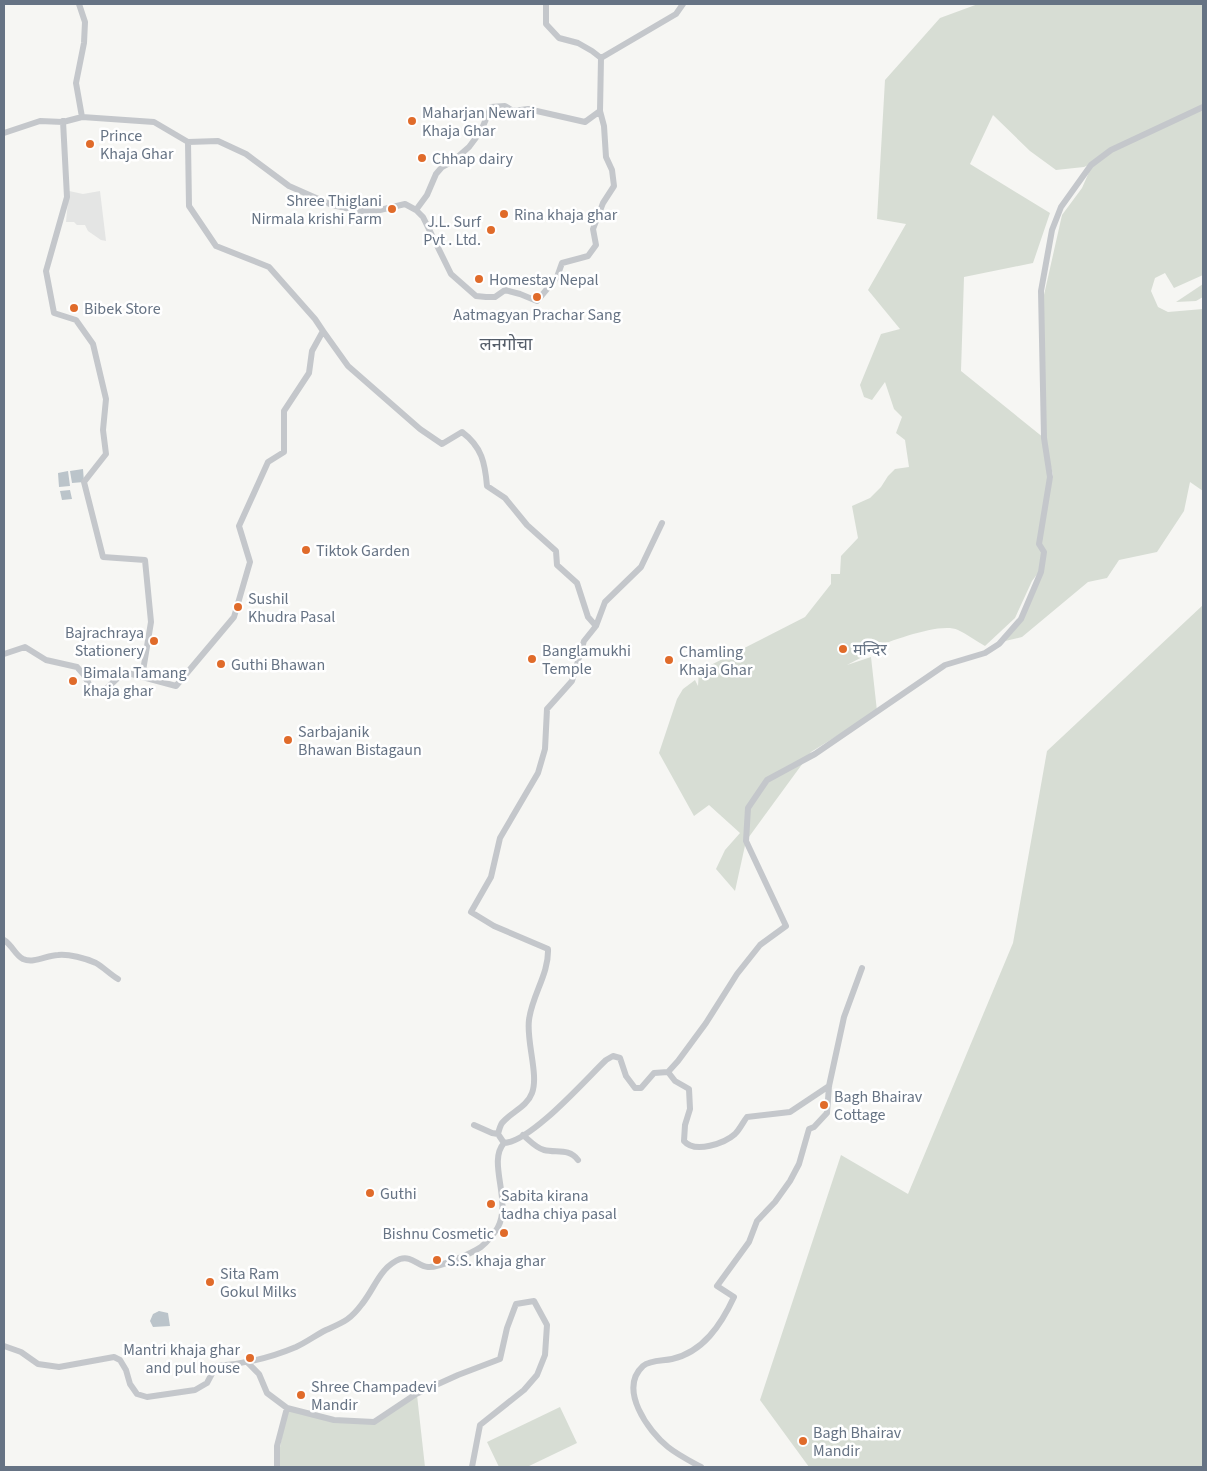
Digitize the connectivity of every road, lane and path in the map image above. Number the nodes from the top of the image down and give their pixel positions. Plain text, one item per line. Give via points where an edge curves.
1 (79, 4) edge
2 (546, 4) edge
3 (683, 4) edge
4 (601, 58) junction
5 (1203, 107) edge
6 (600, 111) junction
7 (82, 118) junction
8 (63, 121) junction
9 (4, 133) edge
10 (188, 142) junction
11 (416, 210) junction
12 (323, 331) junction
13 (662, 523) dead end
14 (596, 626) junction
15 (4, 654) edge
16 (142, 677) junction
17 (4, 940) edge
18 (862, 968) dead end
19 (118, 979) dead end
20 (668, 1072) junction
21 (829, 1086) junction
22 (474, 1125) dead end
23 (498, 1134) junction
24 (523, 1135) junction
25 (504, 1143) junction
26 (578, 1160) dead end
27 (4, 1346) edge
28 (248, 1363) junction
29 (287, 1408) junction
30 (277, 1467) edge
31 (472, 1467) edge
32 (701, 1467) edge

1 - 7 street via 85,22 76,83
2 - 4 street via 546,24 559,38 578,43
3 - 4 street via 676,14
4 - 6 street
5 - 20 street via 1111,150 1091,165 1061,207 1052,230 1041,291 1044,438 1050,477 1039,544 1044,552 1041,572 1021,619 999,644 985,653 945,665 815,754 768,780 748,808 746,841 786,926 754,952
6 - 11 street via 585,122 528,109 513,111 505,106 491,107 478,136 453,162 436,174
6 - 11 street via 606,157 614,186 593,229 596,245 588,256 562,263 557,277 537,301 505,290 496,297 476,296 451,274 432,232
7 - 8 street
7 - 10 street via 154,122
8 - 9 street via 40,122
8 - 16 street via 67,197 46,271 54,313 76,320 93,344 106,399 103,430 106,454 84,482 104,557 145,560 151,622
10 - 11 street via 218,141 246,154 289,186 332,205 360,212 405,204
10 - 12 street via 189,206 216,246 269,266
12 - 14 street via 348,366 420,429 442,444 462,432 468,436 486,465 487,486 505,498 527,526 556,551 557,565 577,583 588,617
12 - 16 street via 312,351 309,373 284,410 284,452 268,462 239,526 250,562 234,617 176,686
13 - 14 street via 641,567 605,602
14 - 23 street via 584,641 572,681 547,709 545,749 538,773 500,838 491,877 471,912 494,926 548,949 548,960 529,1019 533,1092 526,1104 501,1124
15 - 16 street via 25,647 46,660 77,667 95,695 124,672
17 - 19 street via 24,960 66,955 98,964
18 - 21 street via 844,1017
20 - 21 street via 675,1081 689,1089 690,1109 684,1141 698,1148 712,1146 735,1134 746,1117 790,1112
20 - 24 street via 654,1074 641,1088 635,1088 626,1076 620,1058 613,1056 538,1126
21 - 32 street via 827,1113 809,1128 799,1164 775,1202 757,1221 749,1242 717,1286 734,1297 722,1320 700,1346 683,1356 644,1365 636,1374 633,1384 640,1415 668,1447
22 - 23 street
23 - 25 street
24 - 25 street via 512,1143
24 - 26 street via 542,1150 566,1151
25 - 28 street via 498,1160 504,1204 498,1227 481,1246 448,1263 428,1267 406,1257 399,1259 385,1268 363,1304 346,1322 296,1347
27 - 28 street via 21,1352 38,1364 59,1367 114,1357 120,1360 137,1394 147,1397 195,1390 208,1383 216,1366
28 - 29 street via 259,1374 267,1393
29 - 30 street via 277,1446
29 - 31 street via 334,1420 374,1422 416,1394 500,1359 516,1304 534,1301 547,1325 545,1355 537,1375 524,1390 480,1425

